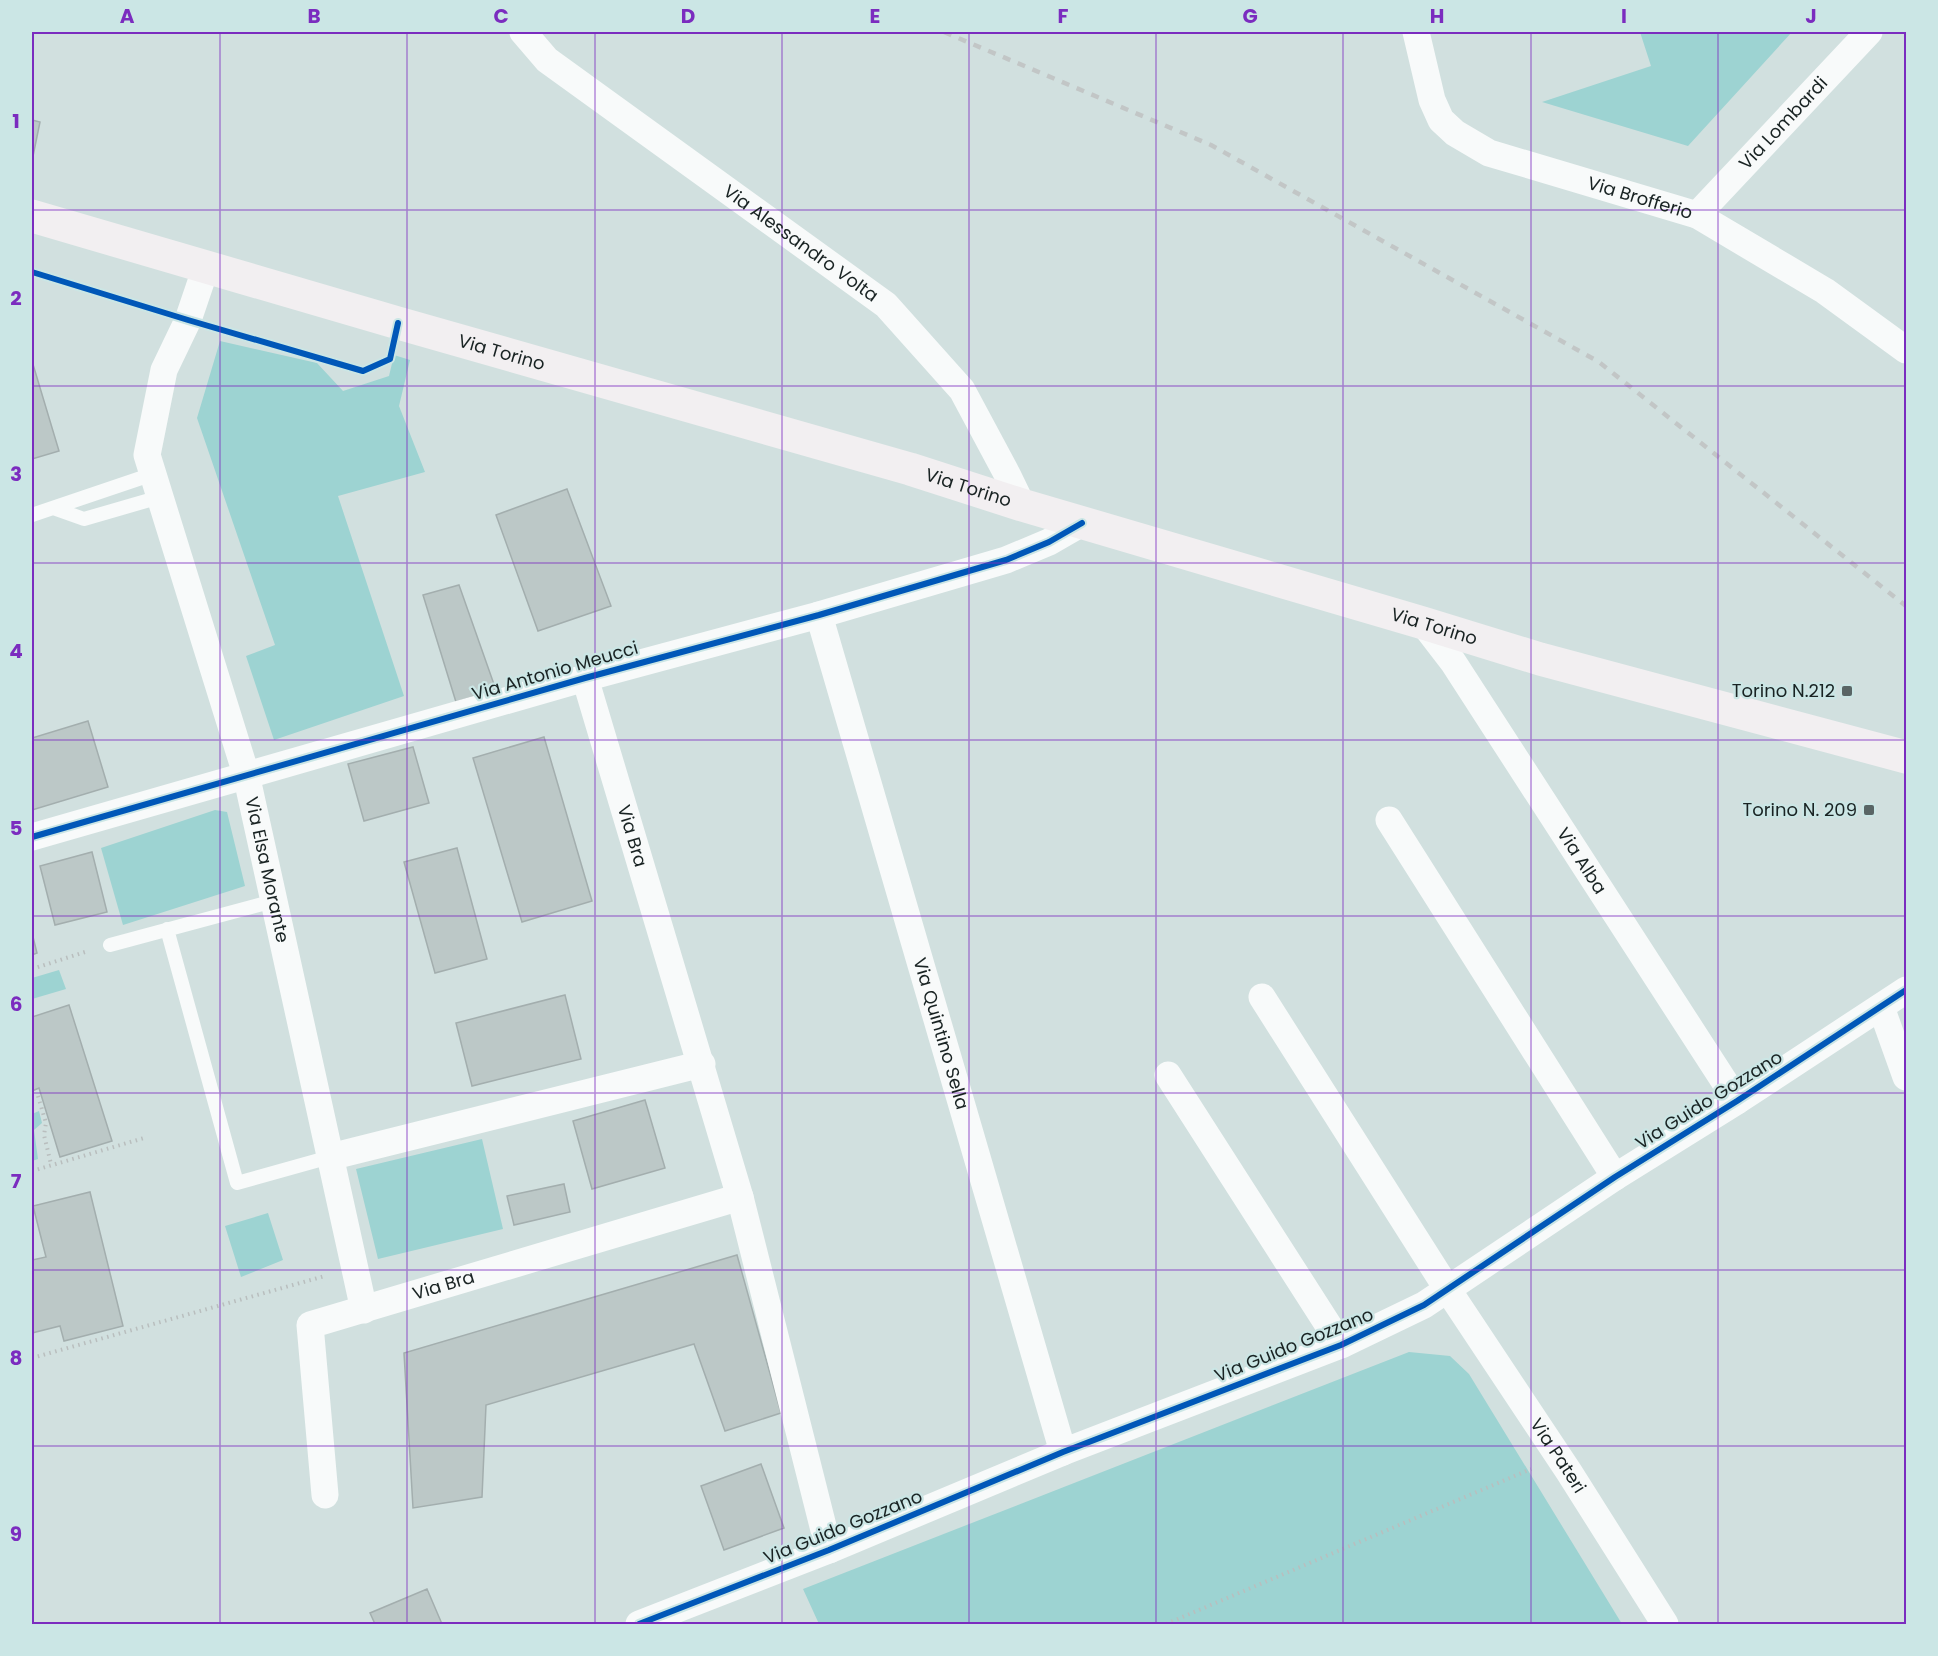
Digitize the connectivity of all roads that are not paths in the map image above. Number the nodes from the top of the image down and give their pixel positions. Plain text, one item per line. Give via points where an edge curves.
1 (523, 32) edge
2 (1416, 32) edge
3 (1869, 32) edge
4 (1697, 215) junction
5 (32, 216) edge
6 (206, 267) junction
7 (1906, 350) edge
8 (157, 485) junction
9 (1022, 505) junction
10 (52, 508) junction
11 (32, 515) edge
12 (1083, 523) junction
13 (819, 615) junction
14 (1423, 623) junction
15 (585, 678) junction
16 (1906, 757) edge
17 (246, 774) junction
18 (1389, 820) dead end
19 (32, 837) edge
20 (274, 901) junction
21 (167, 930) junction
22 (110, 945) dead end
23 (1906, 990) edge
24 (1262, 997) dead end
25 (1881, 1007) junction
26 (702, 1064) junction
27 (1168, 1075) dead end
28 (1906, 1077) edge
29 (1737, 1101) junction
30 (330, 1157) junction
31 (1615, 1177) junction
32 (740, 1197) junction
33 (1448, 1290) junction
34 (364, 1310) junction
35 (1341, 1345) junction
36 (1063, 1452) junction
37 (325, 1496) dead end
38 (829, 1550) junction
39 (639, 1624) edge
40 (1665, 1624) edge

1 - 9 street, Via Alessandro Volta via 547,60 886,305 962,390
2 - 4 street, Via Brofferio via 1432,100 1441,120 1455,133 1489,153
3 - 4 street, Via Lombardi
4 - 7 street, Via Brofferio via 1825,291
5 - 6 main road, Via Torino
6 - 8 street, Via Elsa Morante via 188,320 164,370 147,455
6 - 9 main road, Via Torino via 910,469
8 - 10 lane
8 - 10 lane via 84,519
8 - 17 street, Via Elsa Morante
9 - 12 main road, Via Torino
10 - 11 lane
12 - 13 street, Via Antonio Meucci via 1006,560
12 - 14 main road, Via Torino
13 - 15 street, Via Antonio Meucci
13 - 36 street, Via Quintino Sella
14 - 16 main road, Via Torino via 1539,659
14 - 29 street, Via Alba via 1453,662
15 - 17 street, Via Antonio Meucci
15 - 26 street, Via Bra
17 - 19 street, Via Antonio Meucci
17 - 20 street, Via Elsa Morante
18 - 31 street
20 - 21 lane
20 - 30 street, Via Elsa Morante
21 - 22 lane
21 - 30 lane via 237,1183
23 - 25 street, Via Guido Gozzano
24 - 33 street
25 - 28 street
25 - 29 street, Via Guido Gozzano
26 - 30 street
26 - 32 street, Via Bra
27 - 35 street, Via Guido Gozzano
29 - 31 street, Via Guido Gozzano
30 - 34 street, Via Elsa Morante
31 - 33 street, Via Guido Gozzano
32 - 34 street, Via Bra
32 - 38 street, Via Bra
33 - 35 street, Via Guido Gozzano
33 - 40 street, Via Pateri
34 - 37 street, Via Bra via 310,1325
35 - 36 street, Via Guido Gozzano
36 - 38 street, Via Guido Gozzano
38 - 39 street, Via Guido Gozzano

